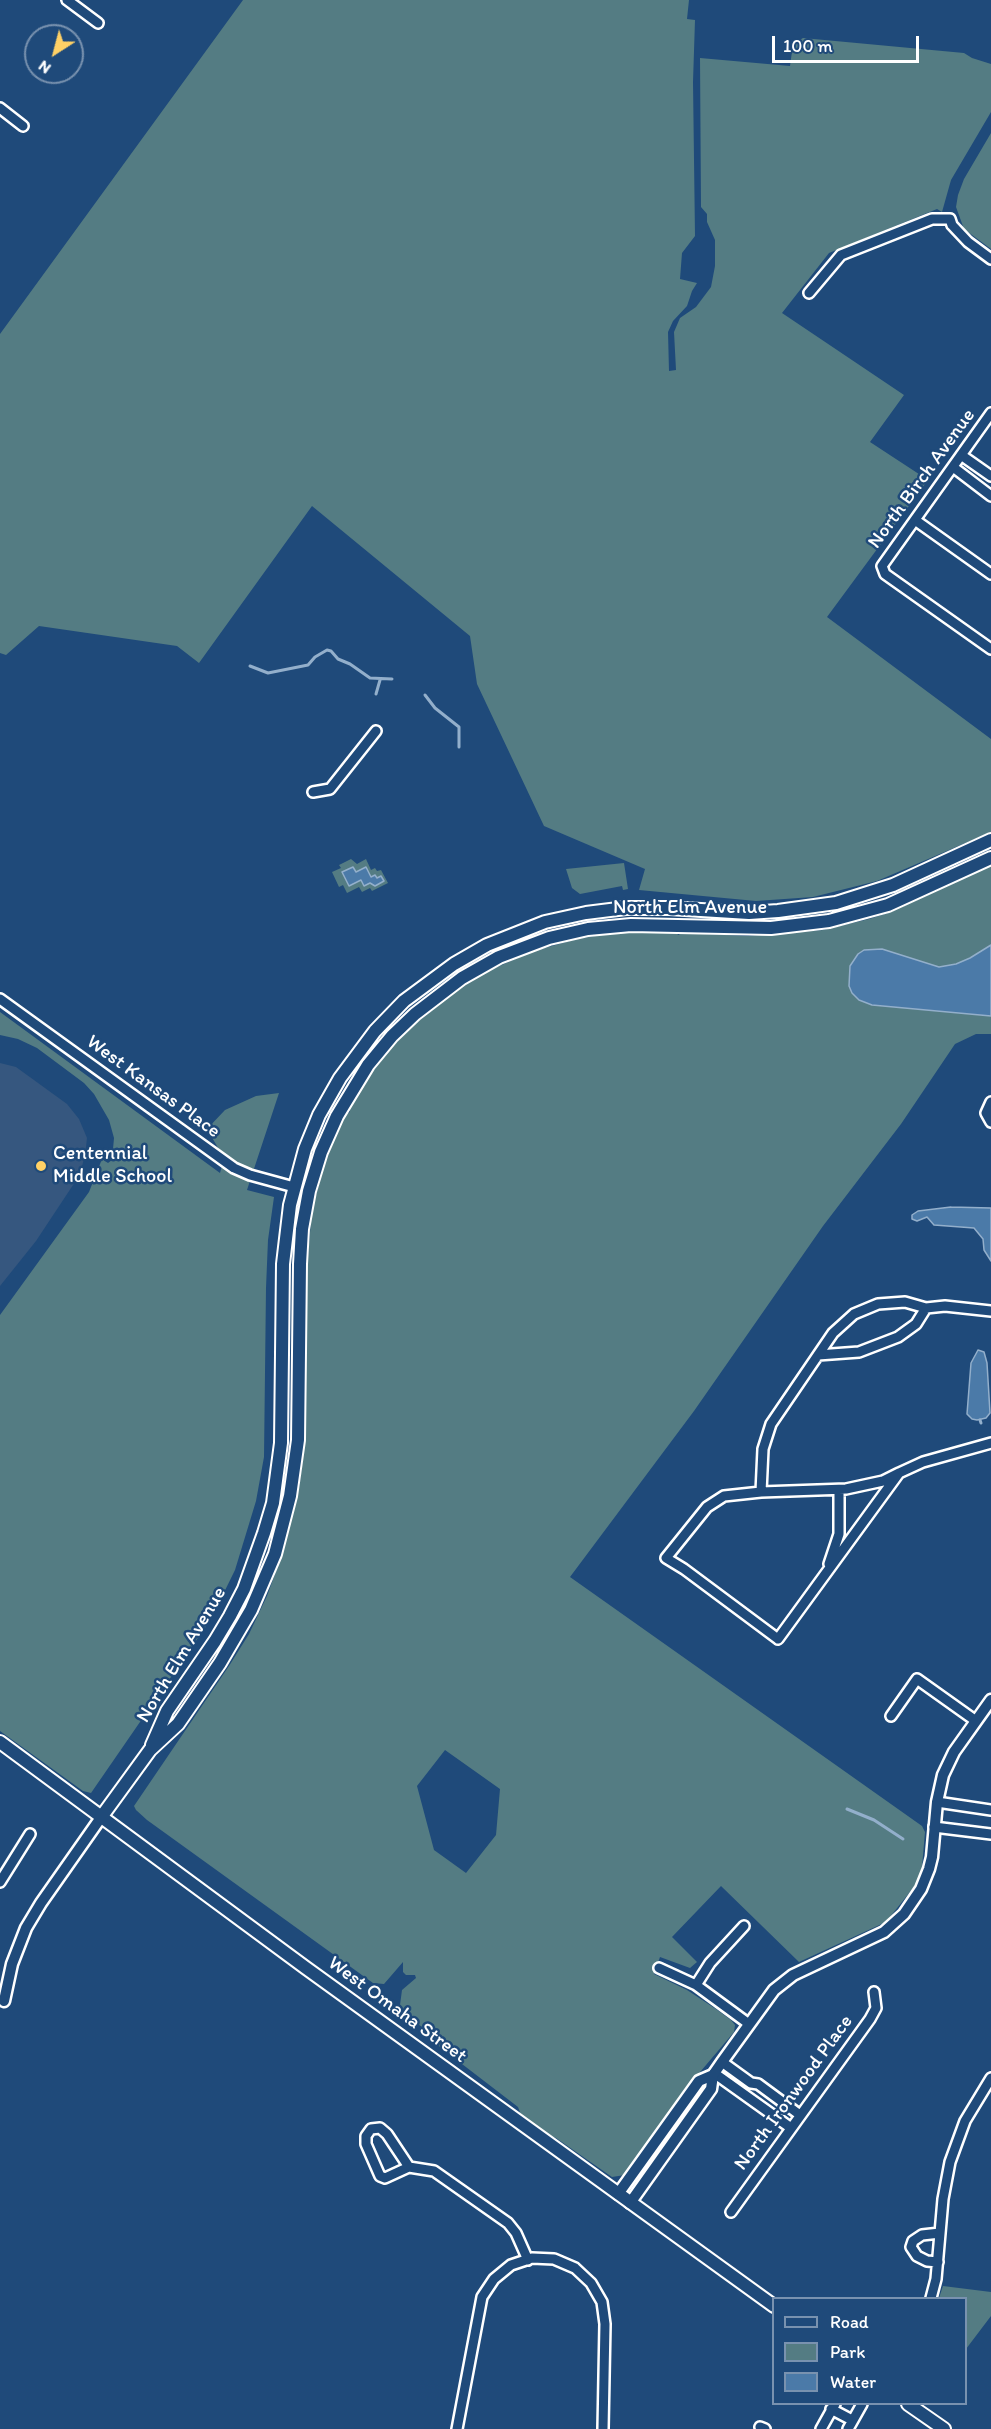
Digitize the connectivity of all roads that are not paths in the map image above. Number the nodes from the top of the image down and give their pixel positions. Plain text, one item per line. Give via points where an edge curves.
1 (67, 0) edge
2 (98, 23) dead end
3 (0, 108) edge
4 (23, 126) dead end
5 (991, 259) edge
6 (809, 293) dead end
7 (991, 413) edge
8 (961, 455) junction
9 (952, 467) junction
10 (991, 476) edge
11 (991, 496) edge
12 (915, 520) junction
13 (991, 574) edge
14 (991, 649) edge
15 (376, 731) dead end
16 (313, 792) dead end
17 (991, 840) edge
18 (991, 858) edge
19 (564, 918) junction
20 (567, 933) junction
21 (0, 999) edge
22 (404, 1001) junction
23 (415, 1014) junction
24 (991, 1102) edge
25 (991, 1122) edge
26 (294, 1187) junction
27 (309, 1191) junction
28 (927, 1308) junction
29 (991, 1311) edge
30 (818, 1355) junction
31 (991, 1443) edge
32 (899, 1473) junction
33 (839, 1490) junction
34 (760, 1492) junction
35 (825, 1575) junction
36 (991, 1700) edge
37 (891, 1716) dead end
38 (976, 1721) junction
39 (0, 1742) edge
40 (150, 1750) junction
41 (937, 1802) junction
42 (991, 1810) edge
43 (102, 1816) junction
44 (934, 1827) junction
45 (30, 1834) dead end
46 (991, 1834) edge
47 (0, 1882) edge
48 (744, 1926) dead end
49 (659, 1968) dead end
50 (4, 1982) edge
51 (696, 1985) junction
52 (874, 1992) dead end
53 (4, 2001) dead end
54 (749, 2024) junction
55 (722, 2062) junction
56 (714, 2074) junction
57 (991, 2078) edge
58 (801, 2115) junction
59 (791, 2128) junction
60 (409, 2167) junction
61 (618, 2194) junction
62 (630, 2202) junction
63 (731, 2212) dead end
64 (940, 2233) junction
65 (530, 2259) junction
66 (938, 2262) junction
67 (931, 2297) edge
68 (772, 2305) edge
69 (861, 2405) edge
70 (912, 2405) edge
71 (833, 2406) edge
72 (850, 2424) edge
73 (457, 2429) edge
74 (603, 2429) edge
75 (821, 2429) edge
76 (944, 2429) edge

1 - 2 street
3 - 4 street
5 - 6 street via 968,242 950,219 932,219 841,255
7 - 8 street, North Birch Avenue
8 - 9 street, North Birch Avenue
8 - 10 street
9 - 11 street
9 - 12 street, North Birch Avenue
12 - 13 street
12 - 14 street, North Birch Avenue via 882,566 885,574
15 - 16 street via 330,789
17 - 19 main road, North Elm Avenue via 893,885 826,905 749,913 626,908
18 - 20 main road, North Elm Avenue via 888,905 830,921 771,928 631,925
19 - 20 main road
19 - 22 main road, North Elm Avenue via 487,945
20 - 23 main road, North Elm Avenue via 499,957 462,978
21 - 26 street, West Kansas Place via 234,1168
22 - 23 main road
22 - 26 main road, North Elm Avenue via 340,1078 312,1132
23 - 27 main road, North Elm Avenue via 378,1052 346,1099 321,1152
24 - 25 street via 986,1113
26 - 27 main road
26 - 40 main road, North Elm Avenue via 284,1245 281,1443 273,1503 244,1589 215,1641 167,1711
27 - 40 main road, North Elm Avenue via 300,1256 297,1440 283,1526 264,1582 238,1636 178,1724
28 - 29 street
28 - 30 street via 916,1324 898,1337 859,1352
28 - 30 street via 905,1302 878,1304 854,1314 832,1333
30 - 34 street via 771,1424 763,1449
31 - 32 street via 923,1462
32 - 33 street via 883,1481
32 - 35 street
33 - 34 street
33 - 35 street via 839,1534
34 - 35 street via 714,1501 666,1558 778,1639
36 - 38 street
37 - 38 street via 917,1679
38 - 41 street via 951,1758
39 - 43 main road, West Omaha Street
40 - 43 main road
41 - 42 street
41 - 44 street
43 - 50 street via 33,1915
43 - 61 main road, West Omaha Street
44 - 46 street
44 - 54 street via 926,1879 898,1920 872,1939 784,1980
45 - 47 street
48 - 51 street via 710,1963
49 - 51 street
50 - 53 street
51 - 54 street
52 - 58 street, North Ironwood Place via 876,2008 870,2019
54 - 55 street
55 - 56 street
55 - 58 street
56 - 59 street
56 - 61 street via 699,2081
56 - 62 street via 711,2089
57 - 64 street via 955,2145 945,2185
58 - 59 street, North Ironwood Place
59 - 63 street, North Ironwood Place
60 - 60 street via 385,2178 380,2176 366,2144 371,2129 380,2128 387,2134
60 - 65 street via 434,2171 508,2223
61 - 62 main road, West Omaha Street
62 - 68 main road, West Omaha Street
64 - 66 street
64 - 66 street via 922,2235 911,2247 916,2256
65 - 73 street via 511,2265 494,2279 482,2297
65 - 74 street via 554,2259 575,2268 591,2283 602,2302
66 - 67 street
69 - 72 street
70 - 76 main road
71 - 72 street
71 - 75 street

